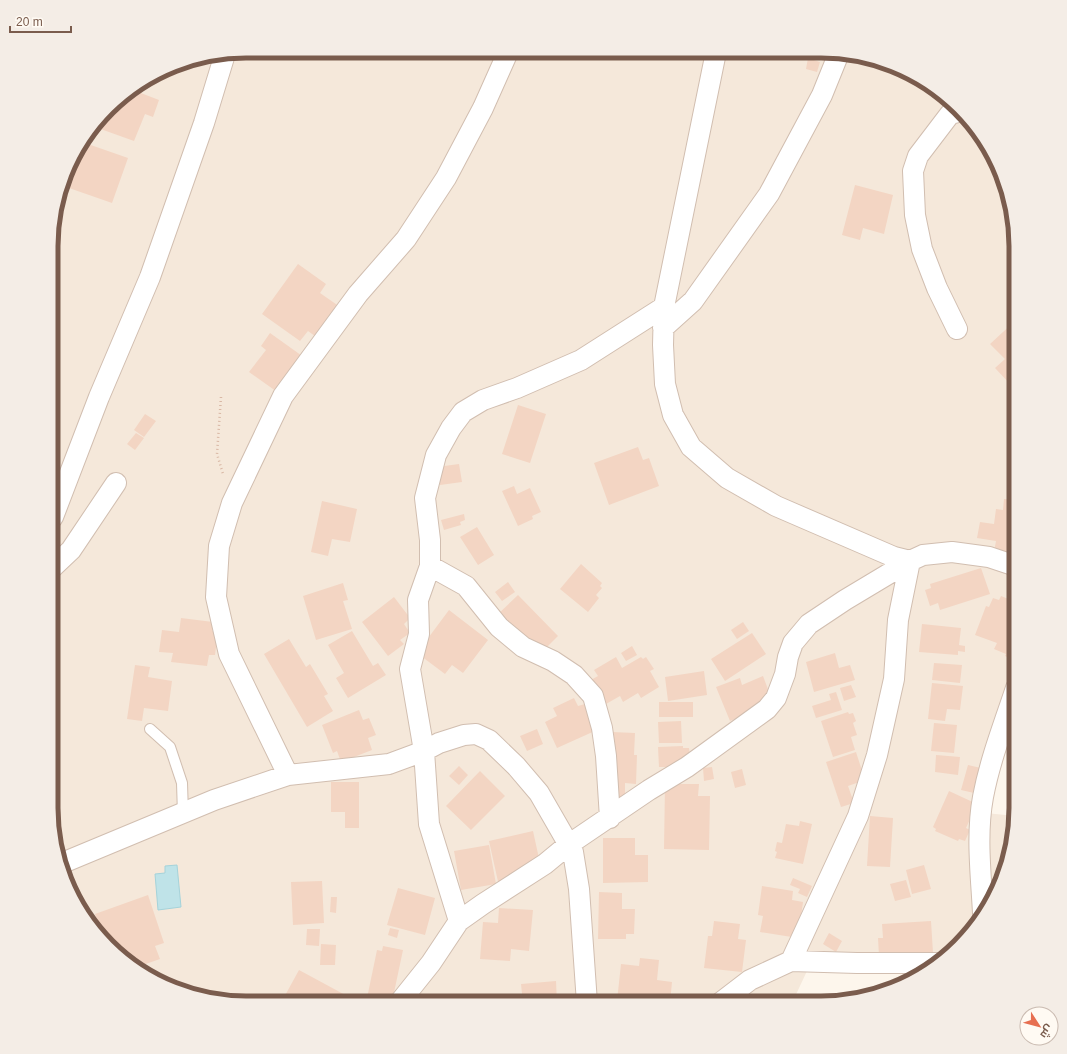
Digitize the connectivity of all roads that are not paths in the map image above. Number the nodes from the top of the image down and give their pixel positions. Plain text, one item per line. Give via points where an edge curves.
1 (505, 58) edge
2 (715, 58) edge
3 (837, 58) edge
4 (223, 60) edge
5 (954, 113) edge
6 (664, 307) junction
7 (663, 328) junction
8 (957, 329) dead end
9 (116, 484) dead end
10 (58, 504) edge
11 (910, 561) junction
12 (58, 562) edge
13 (1009, 564) edge
14 (430, 566) junction
15 (1009, 708) edge
16 (150, 729) dead end
17 (424, 751) junction
18 (288, 775) junction
19 (183, 814) junction
20 (610, 818) junction
21 (568, 845) junction
22 (66, 862) edge
23 (983, 904) edge
24 (459, 921) junction
25 (791, 961) junction
26 (927, 963) edge
27 (404, 996) edge
28 (587, 996) edge
29 (729, 996) edge

1 - 18 street via 483,108 446,178 410,233 358,294 283,396 232,503 219,546 216,597 229,654
2 - 6 street
3 - 7 street via 822,95 768,194 693,301
4 - 10 street via 150,277 99,397
5 - 8 street via 950,114 918,156 913,171 915,215 922,249
6 - 7 street
6 - 14 street via 581,360 483,400 463,412 436,455 425,498
7 - 11 street via 666,384 673,415 691,447 727,478 776,506 894,557
9 - 12 street via 71,550
11 - 13 street via 923,555 952,552
11 - 20 street via 809,624 793,643 776,698 767,709 687,767
11 - 25 street via 898,620 894,678 876,755 858,816
14 - 17 street via 418,600 418,634 410,669
14 - 20 street via 466,586 499,627 523,647 553,661 574,675 593,696 602,728 606,756
15 - 23 street via 995,749 983,798 980,852
16 - 19 lane via 170,747 182,783
17 - 18 street via 389,764
17 - 21 street via 464,735 476,734 489,740 539,793
17 - 24 street via 429,824
18 - 19 street via 214,800
19 - 22 street
20 - 21 street
21 - 24 street via 546,864
21 - 28 street via 573,852 580,889
24 - 27 street
25 - 26 street
25 - 29 street via 750,980

